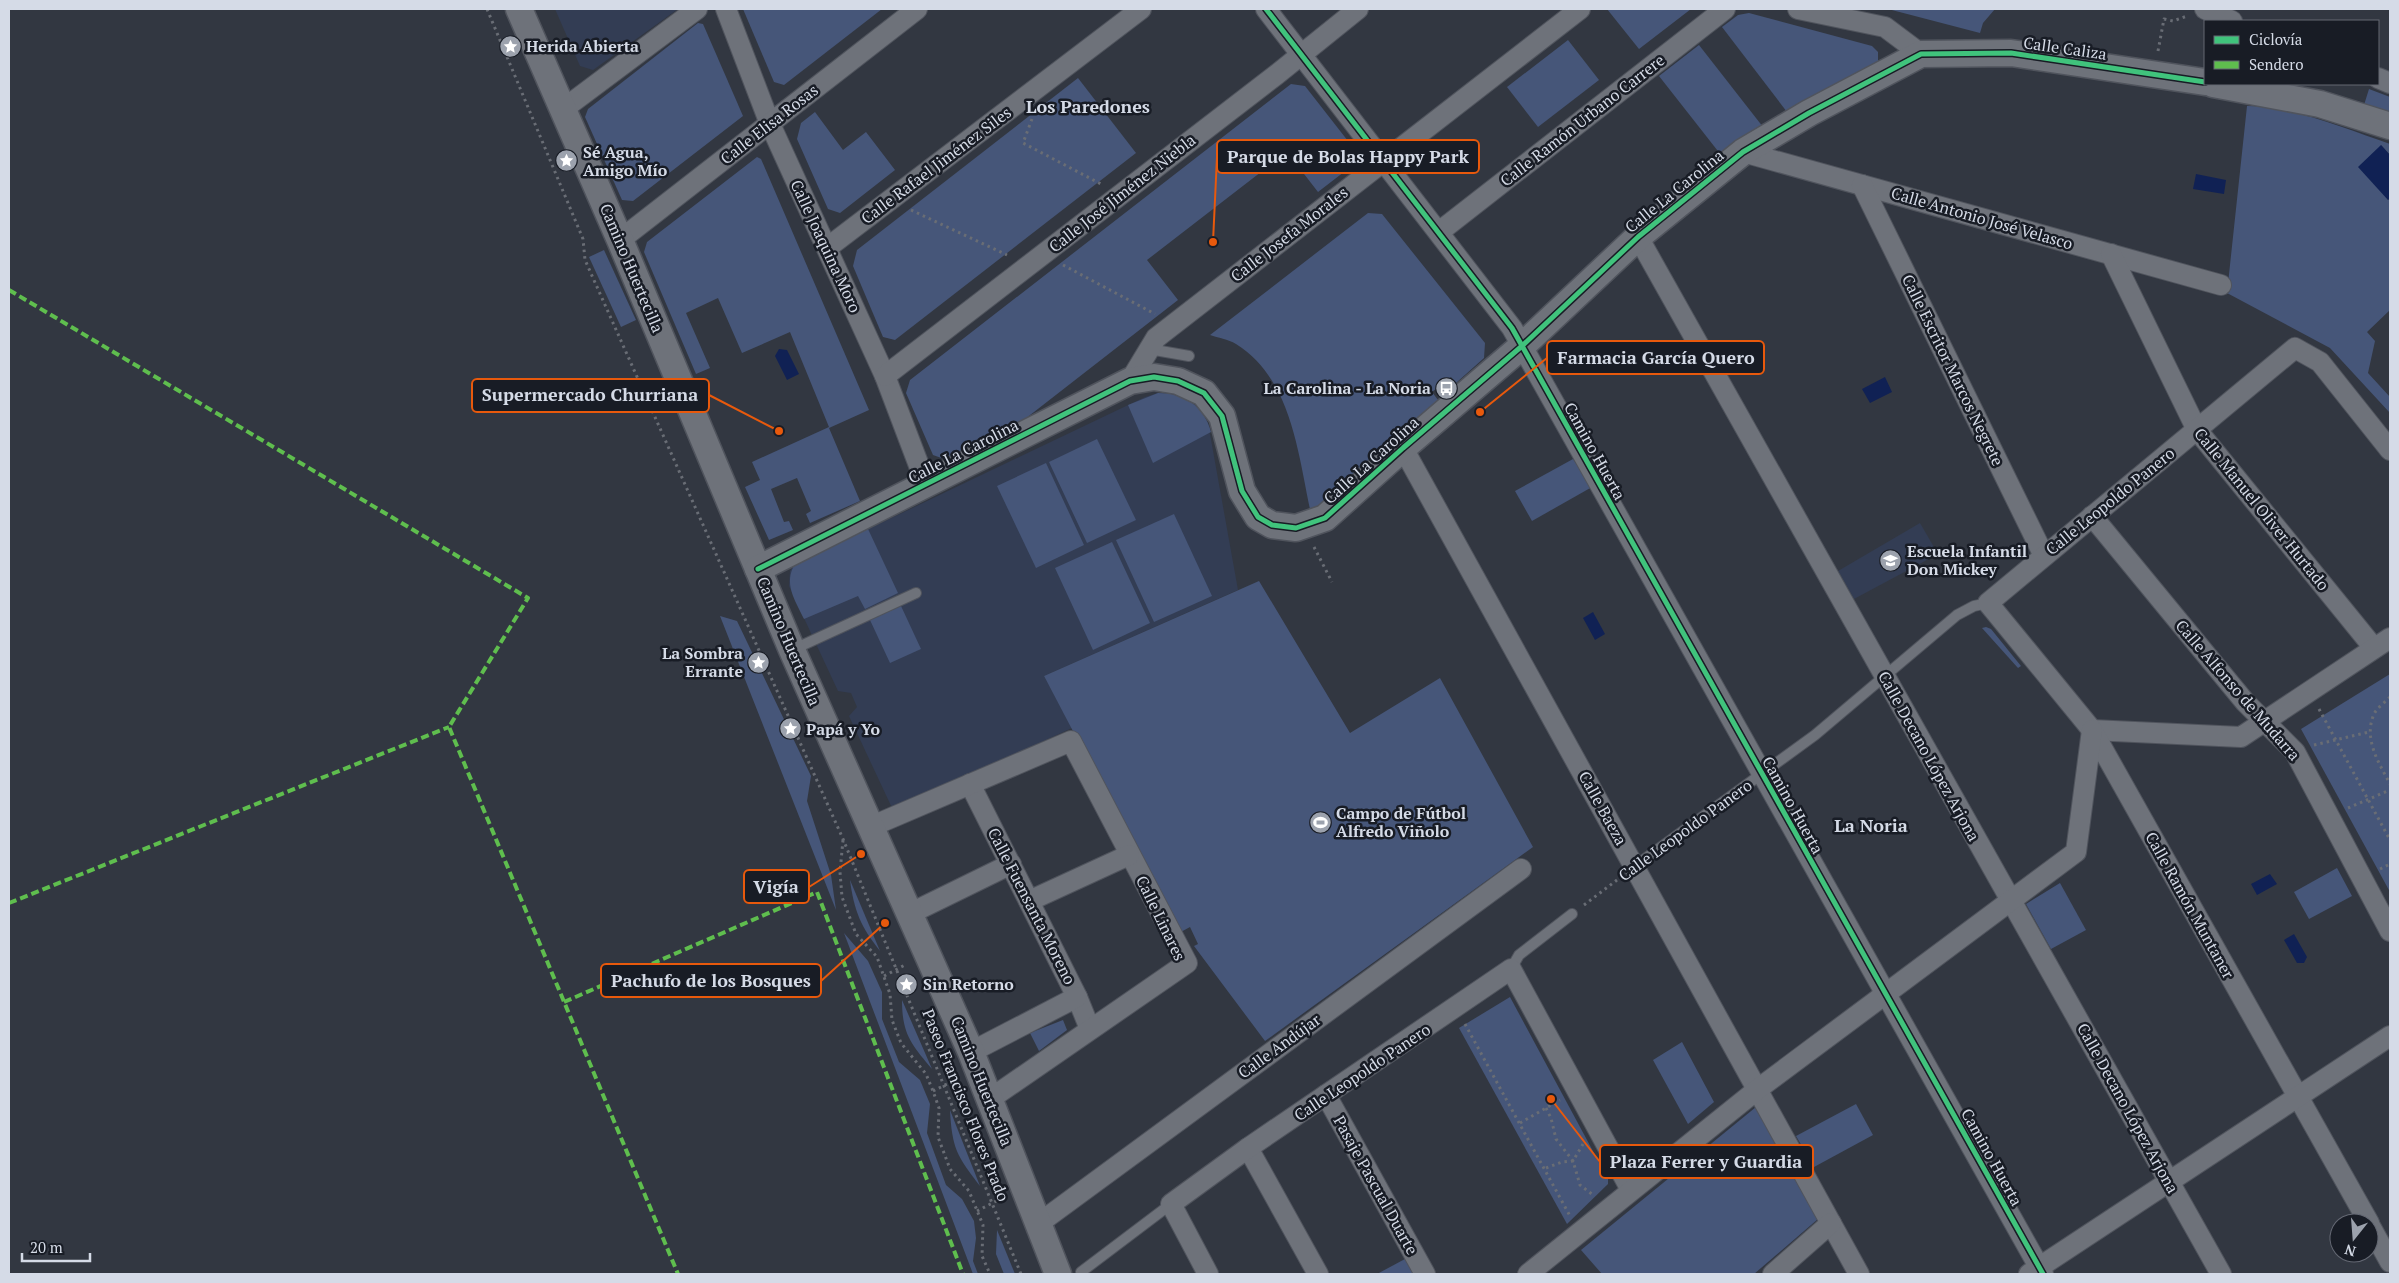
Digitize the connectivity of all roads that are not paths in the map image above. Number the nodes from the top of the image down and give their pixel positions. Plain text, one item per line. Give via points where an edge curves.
1 (519, 9) edge
2 (697, 9) edge
3 (726, 9) edge
4 (917, 9) edge
5 (1141, 9) edge
6 (1266, 9) edge
7 (1358, 9) edge
8 (1580, 9) edge
9 (1725, 9) edge
10 (1798, 9) edge
11 (2197, 12) edge
12 (2228, 20) edge
13 (1921, 54) junction
14 (1301, 55) junction
15 (2204, 82) edge
16 (2218, 85) edge
17 (562, 110) junction
18 (770, 124) junction
19 (2390, 126) edge
20 (1743, 152) junction
21 (1383, 160) junction
22 (1862, 185) junction
23 (1439, 232) junction
24 (1638, 236) junction
25 (620, 240) junction
26 (827, 248) junction
27 (2111, 254) junction
28 (2221, 285) dead end
29 (1522, 346) junction
30 (1149, 349) junction
31 (1189, 356) dead end
32 (885, 376) junction
33 (1130, 381) junction
34 (2197, 430) junction
35 (1403, 448) junction
36 (2390, 450) edge
37 (926, 484) junction
38 (2092, 516) junction
39 (2044, 556) junction
40 (758, 569) junction
41 (916, 593) dead end
42 (1988, 603) junction
43 (2382, 643) edge
44 (792, 650) junction
45 (1884, 676) junction
46 (2264, 721) junction
47 (2092, 730) junction
48 (1761, 774) junction
49 (970, 784) junction
50 (870, 827) junction
51 (1129, 855) junction
52 (1011, 864) junction
53 (1635, 866) junction
54 (1521, 869) dead end
55 (2010, 900) junction
56 (1029, 901) junction
57 (909, 914) junction
58 (1572, 914) road end
59 (2390, 931) edge
60 (1512, 969) junction
61 (1885, 994) junction
62 (1077, 997) junction
63 (1090, 1029) junction
64 (2390, 1036) edge
65 (971, 1052) junction
66 (1758, 1089) junction
67 (1326, 1095) junction
68 (2298, 1097) junction
69 (990, 1099) junction
70 (1248, 1148) junction
71 (2170, 1183) junction
72 (1631, 1190) junction
73 (1171, 1204) junction
74 (2363, 1213) edge
75 (1832, 1223) junction
76 (1038, 1224) junction
77 (2379, 1242) edge
78 (2390, 1262) edge
79 (2037, 1272) edge
80 (1069, 1273) edge
81 (1208, 1274) edge
82 (1318, 1274) edge
83 (1425, 1274) edge
84 (1528, 1274) edge
85 (1773, 1274) edge
86 (1859, 1274) edge
87 (2221, 1274) edge

1 - 17 street, Camino Huertecilla
2 - 17 street
3 - 18 street, Calle Joaquina Moro
4 - 18 street, Calle Elisa Rosas
5 - 26 street, Calle Rafael Jiménez Siles
6 - 14 street, Camino Huerta
7 - 14 street, Calle José Jiménez Niebla
8 - 21 street, Calle Josefa Morales
9 - 23 street, Calle Ramón Urbano Carrere
10 - 13 street via 1885,26
11 - 12 street
13 - 15 street, Calle Caliza via 2011,53
13 - 20 street, Calle La Carolina
14 - 21 street, Camino Huerta
14 - 32 street, Calle José Jiménez Niebla
16 - 19 street via 2320,104
17 - 25 street, Camino Huertecilla
18 - 25 street, Calle Elisa Rosas
18 - 26 street, Calle Joaquina Moro
20 - 22 street, Calle Antonio José Velasco
20 - 24 street, Calle La Carolina
21 - 23 street, Camino Huerta
21 - 30 street, Calle Josefa Morales via 1156,338
22 - 27 street, Calle Antonio José Velasco
22 - 39 street, Calle Escritor Marcos Negrete
23 - 29 street, Camino Huerta via 1512,328
24 - 29 street, Calle La Carolina
24 - 45 street, Calle Decano López Arjona
25 - 40 street, Camino Huertecilla
26 - 32 street, Calle Joaquina Moro
27 - 28 street, Calle Antonio José Velasco
27 - 34 street, Calle Manuel Oliver Hurtado
29 - 35 street, Calle La Carolina
29 - 48 street, Camino Huerta
30 - 31 lane
30 - 33 street, Calle Josefa Morales
32 - 37 street, Calle Joaquina Moro
33 - 35 street, Calle La Carolina via 1154,377 1178,381 1204,393 1222,416 1242,491 1258,517 1272,525 1288,522 1296,528 1325,518
33 - 37 street, Calle La Carolina
34 - 36 street, Calle Leopoldo Panero via 2296,348 2320,362
34 - 38 street, Calle Leopoldo Panero
34 - 43 street, Calle Manuel Oliver Hurtado
35 - 53 street, Calle Baeza
37 - 40 street, Calle La Carolina
38 - 39 street, Calle Leopoldo Panero
38 - 46 street, Calle Alfonso de Mudarra
39 - 42 street, Calle Leopoldo Panero
40 - 44 street, Camino Huertecilla
41 - 44 lane
42 - 45 lane, Calle Leopoldo Panero via 1957,615
42 - 47 street, Calle Ramón Muntaner
43 - 46 street
44 - 50 street, Camino Huertecilla
45 - 48 lane, Calle Leopoldo Panero via 1815,735
45 - 55 street, Calle Decano López Arjona
46 - 47 street via 2241,736
46 - 59 street, Calle Alfonso de Mudarra via 2295,752
47 - 55 street via 2076,852
47 - 68 street, Calle Ramón Muntaner
48 - 53 lane, Calle Leopoldo Panero
48 - 61 street, Camino Huerta
49 - 50 street
49 - 51 street, Calle Linares via 1072,741
49 - 52 street, Calle Fuensanta Moreno
50 - 57 street, Camino Huertecilla
51 - 56 street
51 - 63 street, Calle Linares via 1186,963
52 - 56 street, Calle Fuensanta Moreno
52 - 57 street
53 - 66 street, Calle Baeza
54 - 76 street, Calle Andújar
55 - 61 street
55 - 71 street, Calle Decano López Arjona
56 - 62 street, Calle Fuensanta Moreno
57 - 65 street, Camino Huertecilla
58 - 60 lane, Calle Leopoldo Panero via 1519,955
60 - 67 street, Calle Leopoldo Panero
60 - 72 street
61 - 66 street
61 - 79 street, Camino Huerta
62 - 63 street, Calle Fuensanta Moreno
62 - 65 street
63 - 69 street, Calle Linares
64 - 68 street
65 - 69 street, Camino Huertecilla
66 - 72 street
66 - 75 street, Calle Baeza
67 - 70 street, Calle Leopoldo Panero
67 - 83 street, Pasaje Pascual Duarte
68 - 71 street
68 - 74 street, Calle Ramón Muntaner
69 - 76 street, Camino Huertecilla
70 - 73 street, Calle Leopoldo Panero
70 - 82 street
71 - 79 street
71 - 87 street, Calle Decano López Arjona
72 - 84 street
73 - 80 lane, Calle Leopoldo Panero
73 - 81 street
75 - 85 street
75 - 86 street, Calle Baeza
76 - 80 street, Camino Huertecilla
77 - 78 street, Calle Ramón Muntaner

